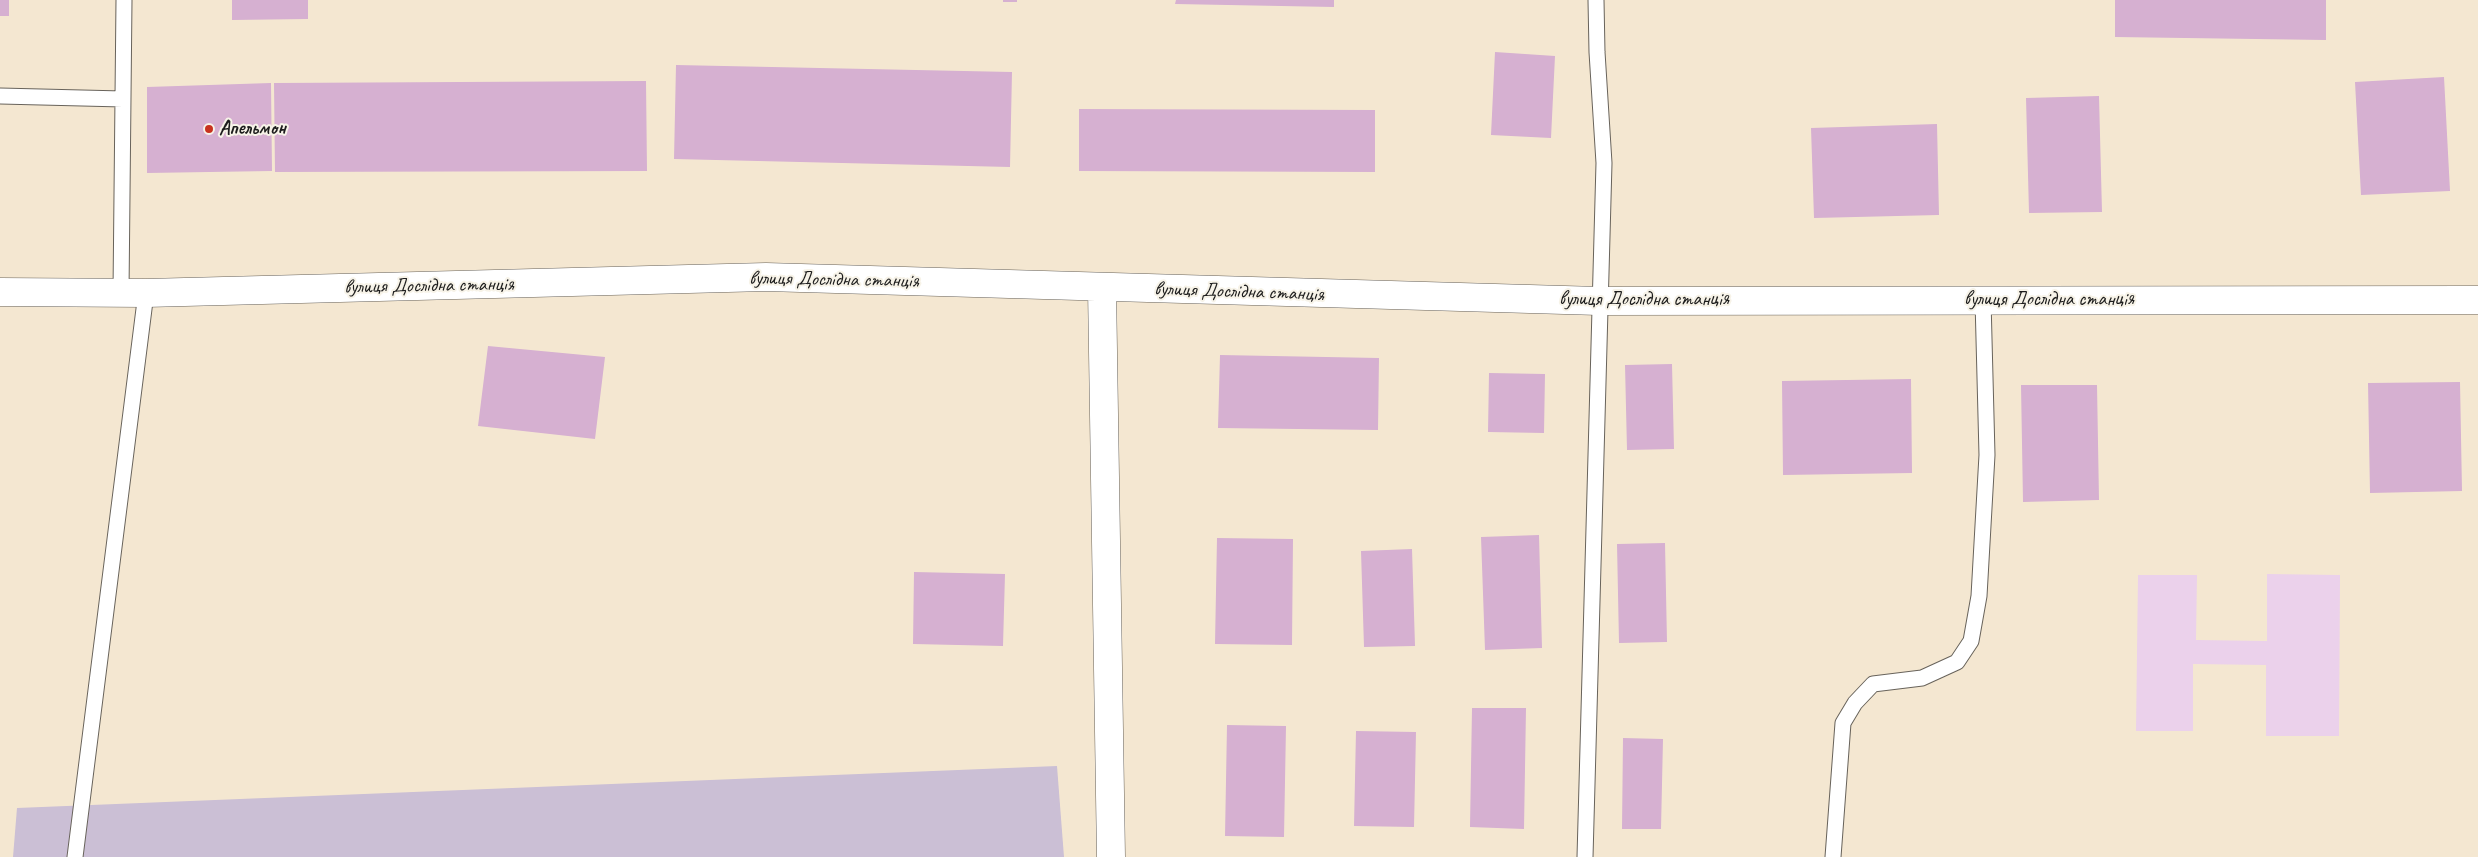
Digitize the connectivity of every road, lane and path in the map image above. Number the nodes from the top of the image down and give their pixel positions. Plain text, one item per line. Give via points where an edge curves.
1 (124, 0) edge
2 (1596, 0) edge
3 (0, 96) edge
4 (123, 99) junction
5 (1102, 288) junction
6 (0, 292) edge
7 (133, 293) junction
8 (1983, 300) junction
9 (2478, 300) edge
10 (1599, 302) junction
11 (75, 857) edge
12 (1111, 857) edge
13 (1586, 857) edge
14 (1832, 857) edge

1 - 4 lane
2 - 10 lane via 1604,163
3 - 4 lane
4 - 7 lane
5 - 7 street, вулиця Дослідна станція via 766,277
5 - 10 street, вулиця Дослідна станція
5 - 12 street
6 - 7 street, вулиця Дослідна станція
7 - 11 lane
8 - 9 street, вулиця Дослідна станція
8 - 10 street, вулиця Дослідна станція
8 - 14 lane via 1987,455 1979,596 1970,641 1957,662 1922,678 1873,684 1855,703 1843,723
10 - 13 lane

